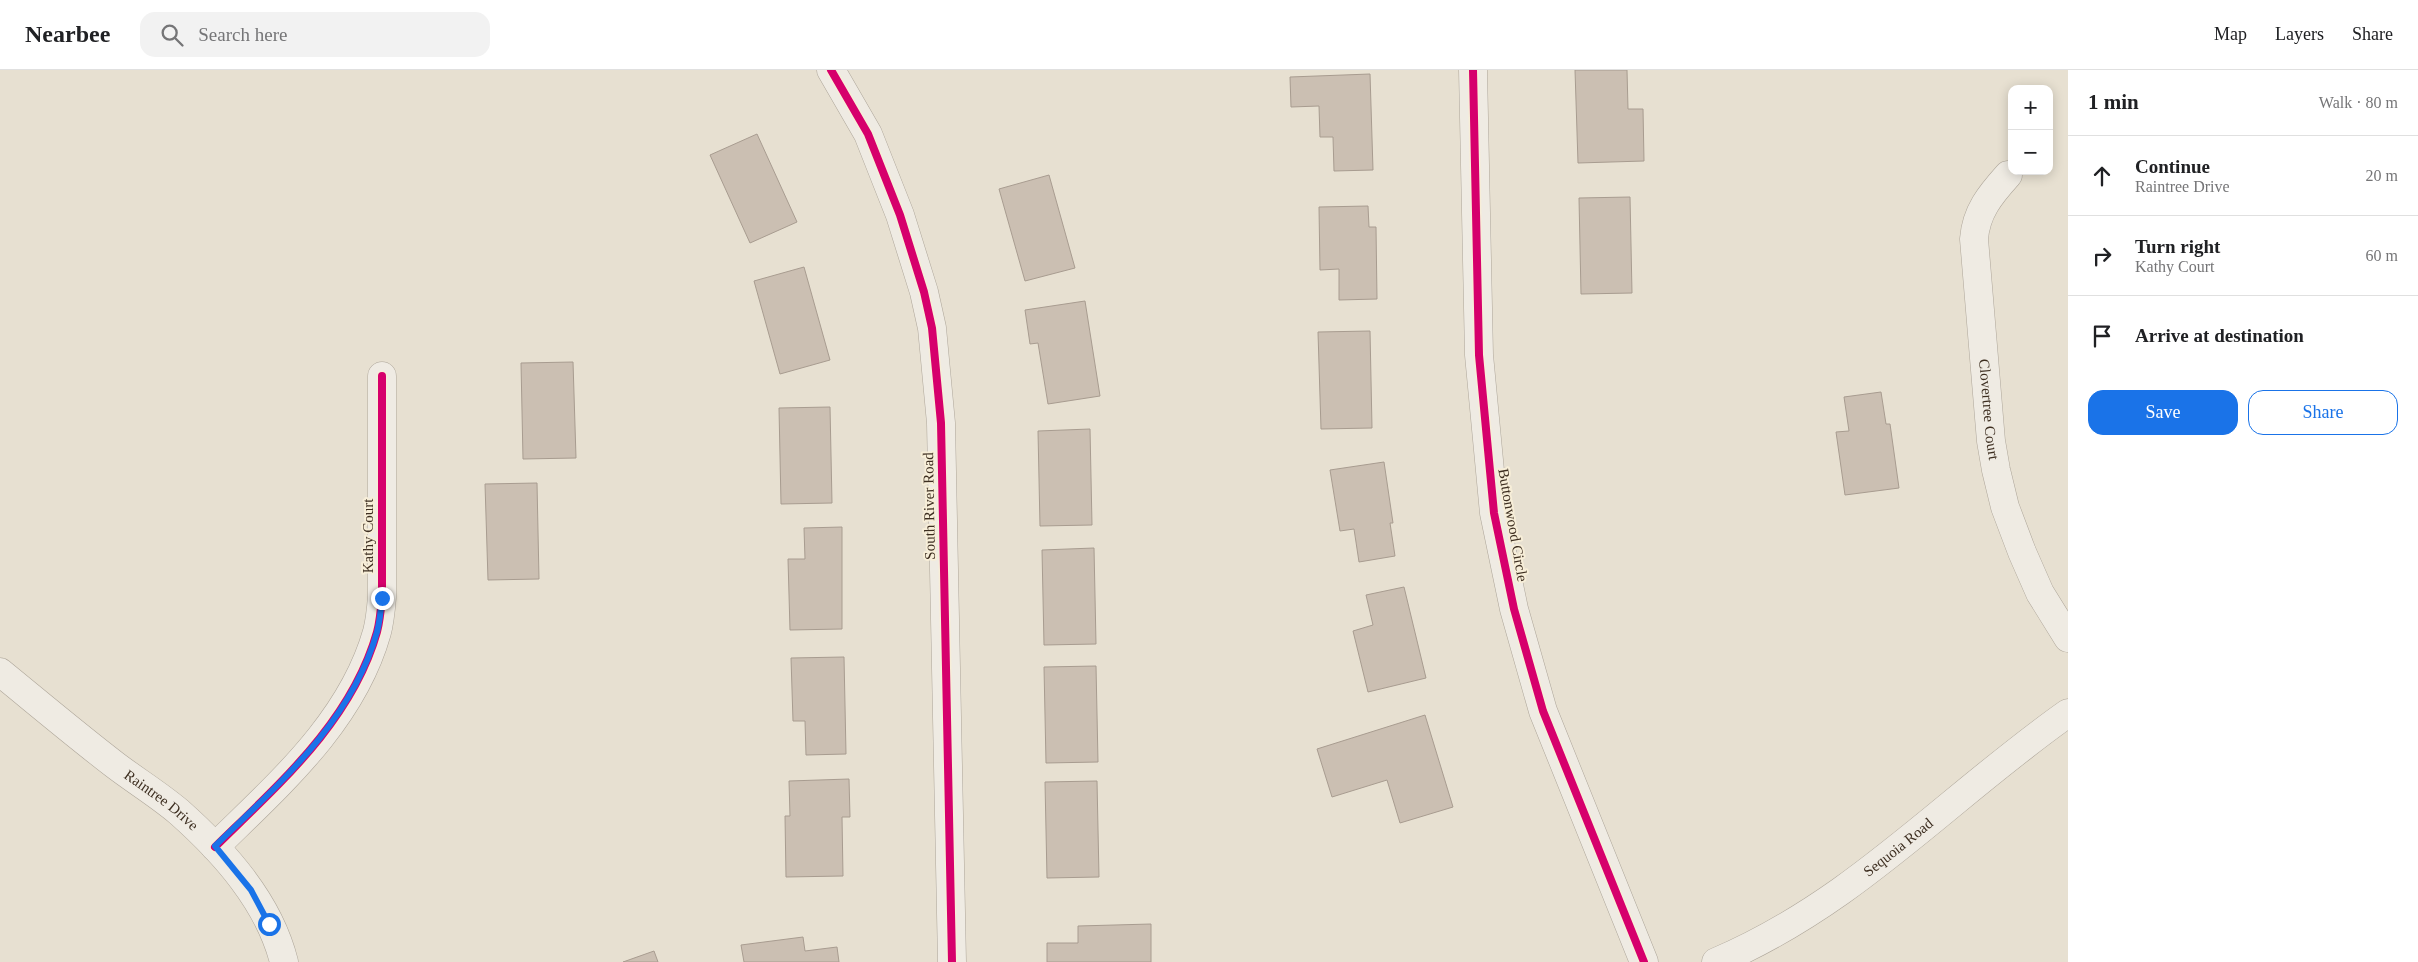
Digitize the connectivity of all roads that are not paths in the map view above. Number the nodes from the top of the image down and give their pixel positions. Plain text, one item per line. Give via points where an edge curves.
1 (831, 70) edge
2 (1473, 70) edge
3 (2008, 175) dead end
4 (382, 376) dead end
5 (2068, 638) edge
6 (0, 672) edge
7 (2068, 713) edge
8 (215, 846) junction
9 (284, 962) edge
10 (952, 962) edge
11 (1644, 962) edge
12 (1716, 962) edge

1 - 10 street, South River Road via 868,134 900,215 932,328 941,423
2 - 11 street, Buttonwood Circle via 1479,355 1494,513 1514,610 1543,711
3 - 5 street, Clovertree Court via 1983,205 1976,221 1974,239 1991,441 2005,507 2022,552 2040,594
4 - 8 street, Kathy Court via 382,598 378,630 366,666 322,736 280,783
6 - 8 street, Raintree Drive via 180,813
7 - 12 street, Sequoia Road via 2025,743 1857,881 1813,912
8 - 9 street, Raintree Drive via 251,890

